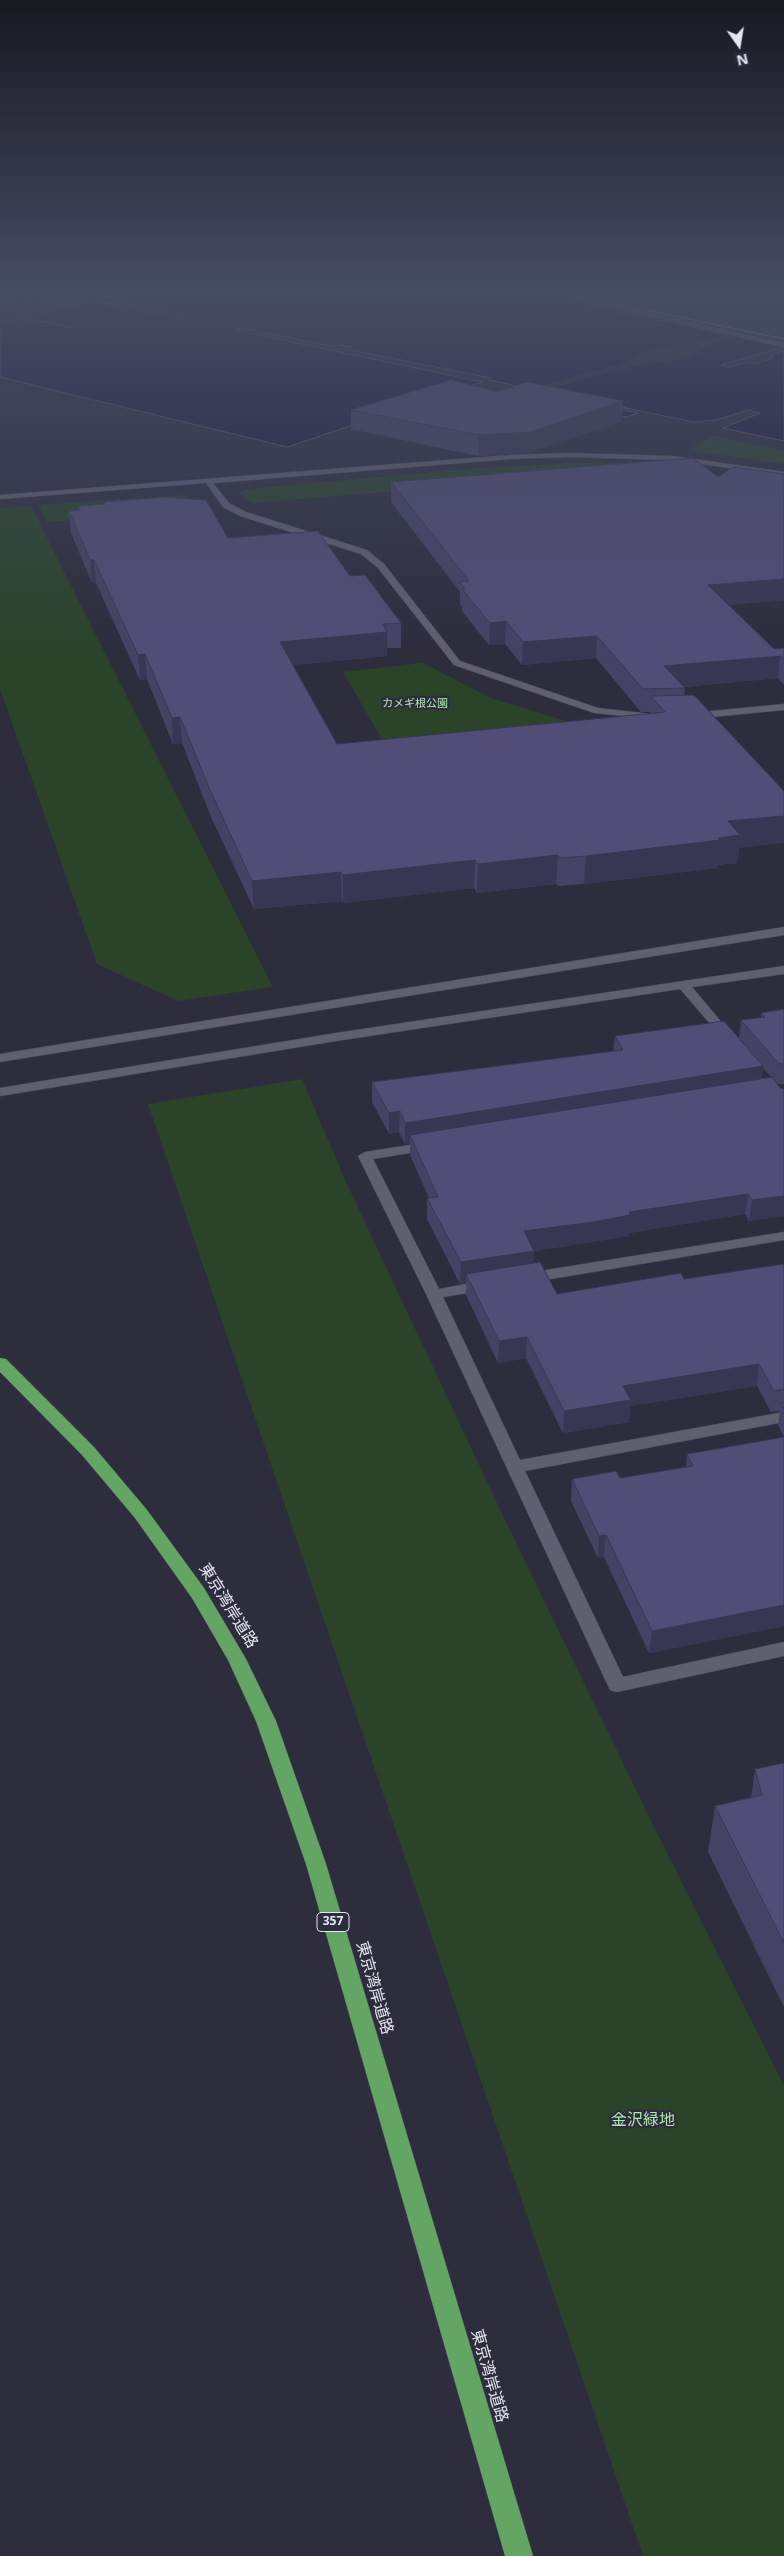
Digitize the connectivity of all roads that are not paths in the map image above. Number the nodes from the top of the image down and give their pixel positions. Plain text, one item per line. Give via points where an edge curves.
1 (784, 474) edge
2 (208, 481) junction
3 (0, 497) edge
4 (784, 707) edge
5 (657, 716) edge
6 (683, 716) edge
7 (784, 931) edge
8 (784, 970) edge
9 (685, 987) junction
10 (736, 1046) edge
11 (0, 1058) edge
12 (0, 1092) edge
13 (443, 1143) edge
14 (784, 1236) edge
15 (434, 1294) junction
16 (0, 1363) edge
17 (784, 1417) edge
18 (515, 1467) junction
19 (784, 1650) edge
20 (519, 2556) edge

1 - 2 street via 706,461 598,454 511,457
2 - 3 street
2 - 5 street via 226,505 243,514 364,552 381,566 457,663 597,711
4 - 6 street
7 - 11 street
8 - 9 street
9 - 10 street
9 - 12 street via 327,1039
13 - 15 street via 365,1156
14 - 15 street
15 - 18 street
16 - 20 highway, 東京湾岸道路 / 357 via 88,1451 141,1514 203,1601 237,1659 266,1721 316,1864
17 - 18 street
18 - 19 street via 617,1685

